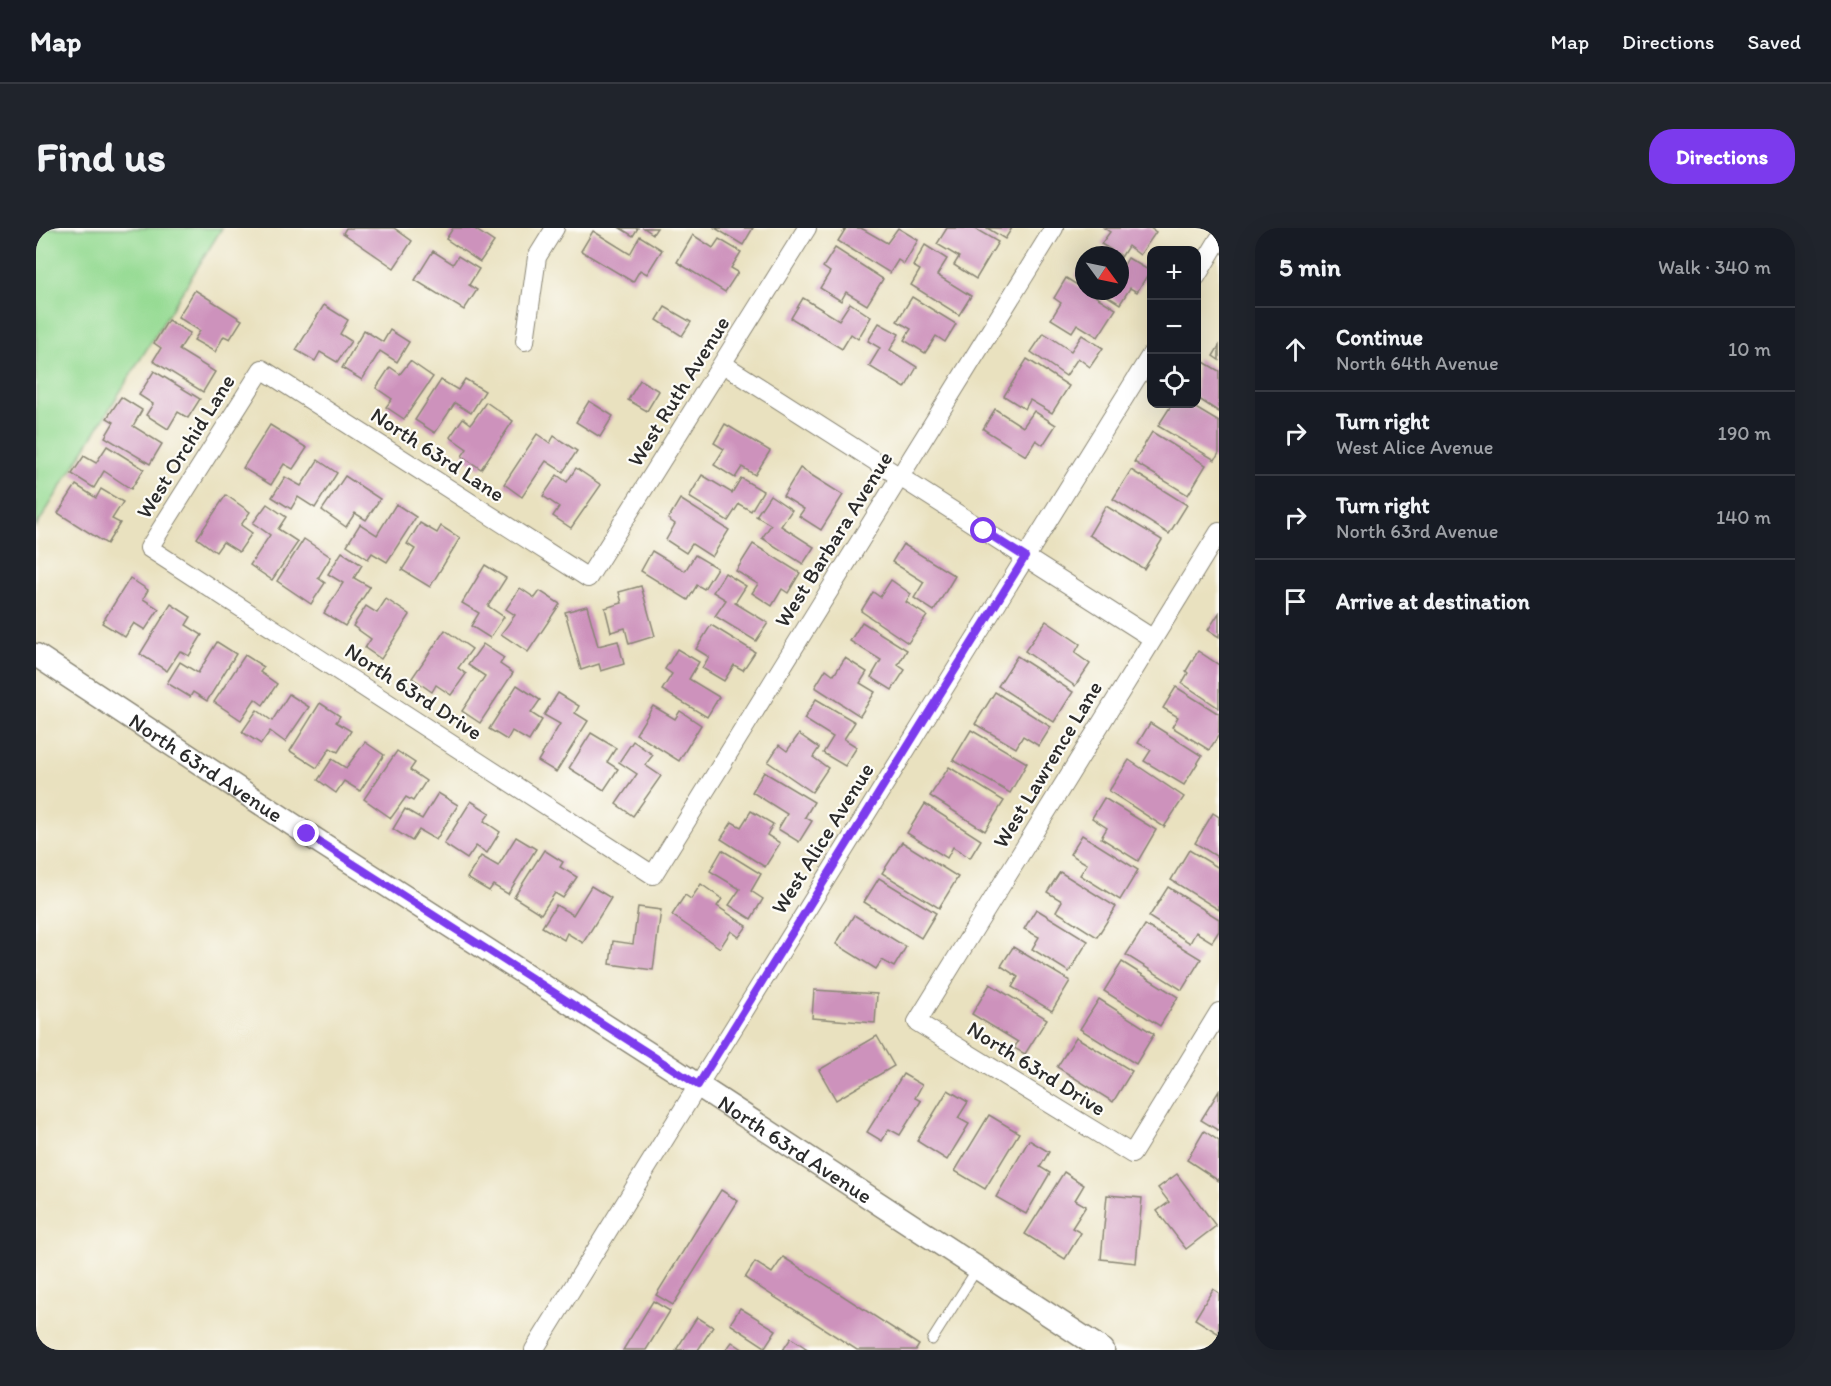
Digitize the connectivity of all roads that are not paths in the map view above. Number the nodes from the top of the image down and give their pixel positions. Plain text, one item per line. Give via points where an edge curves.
1 (555, 228) edge
2 (807, 228) edge
3 (1054, 228) edge
4 (1219, 239) edge
5 (1201, 270) edge
6 (525, 341) dead end
7 (1151, 354) edge
8 (723, 364) junction
9 (262, 369) joint
10 (900, 477) junction
11 (1219, 532) edge
12 (149, 548) joint
13 (1025, 557) junction
14 (588, 578) joint
15 (1152, 638) junction
16 (36, 655) edge
17 (653, 875) joint
18 (1219, 1012) edge
19 (917, 1022) joint
20 (698, 1085) junction
21 (977, 1269) junction
22 (932, 1340) dead end
23 (534, 1350) edge
24 (1102, 1350) edge

1 - 6 street via 537,257
2 - 8 street, West Ruth Avenue
3 - 10 street, West Barbara Avenue
4 - 5 street
7 - 13 street, West Alice Avenue
8 - 10 street
8 - 14 street, West Ruth Avenue
9 - 12 street, West Orchid Lane
9 - 14 street, North 63rd Lane
10 - 13 street
10 - 17 street, West Barbara Avenue
11 - 15 street, West Lawrence Lane
12 - 17 street, North 63rd Drive
13 - 15 street
13 - 20 street, West Alice Avenue
15 - 19 street, West Lawrence Lane
16 - 20 street, North 63rd Avenue
18 - 19 street, North 63rd Drive via 1132,1154
20 - 21 street, North 63rd Avenue
20 - 23 street, West Alice Avenue
21 - 22 lane
21 - 24 street, North 63rd Avenue

